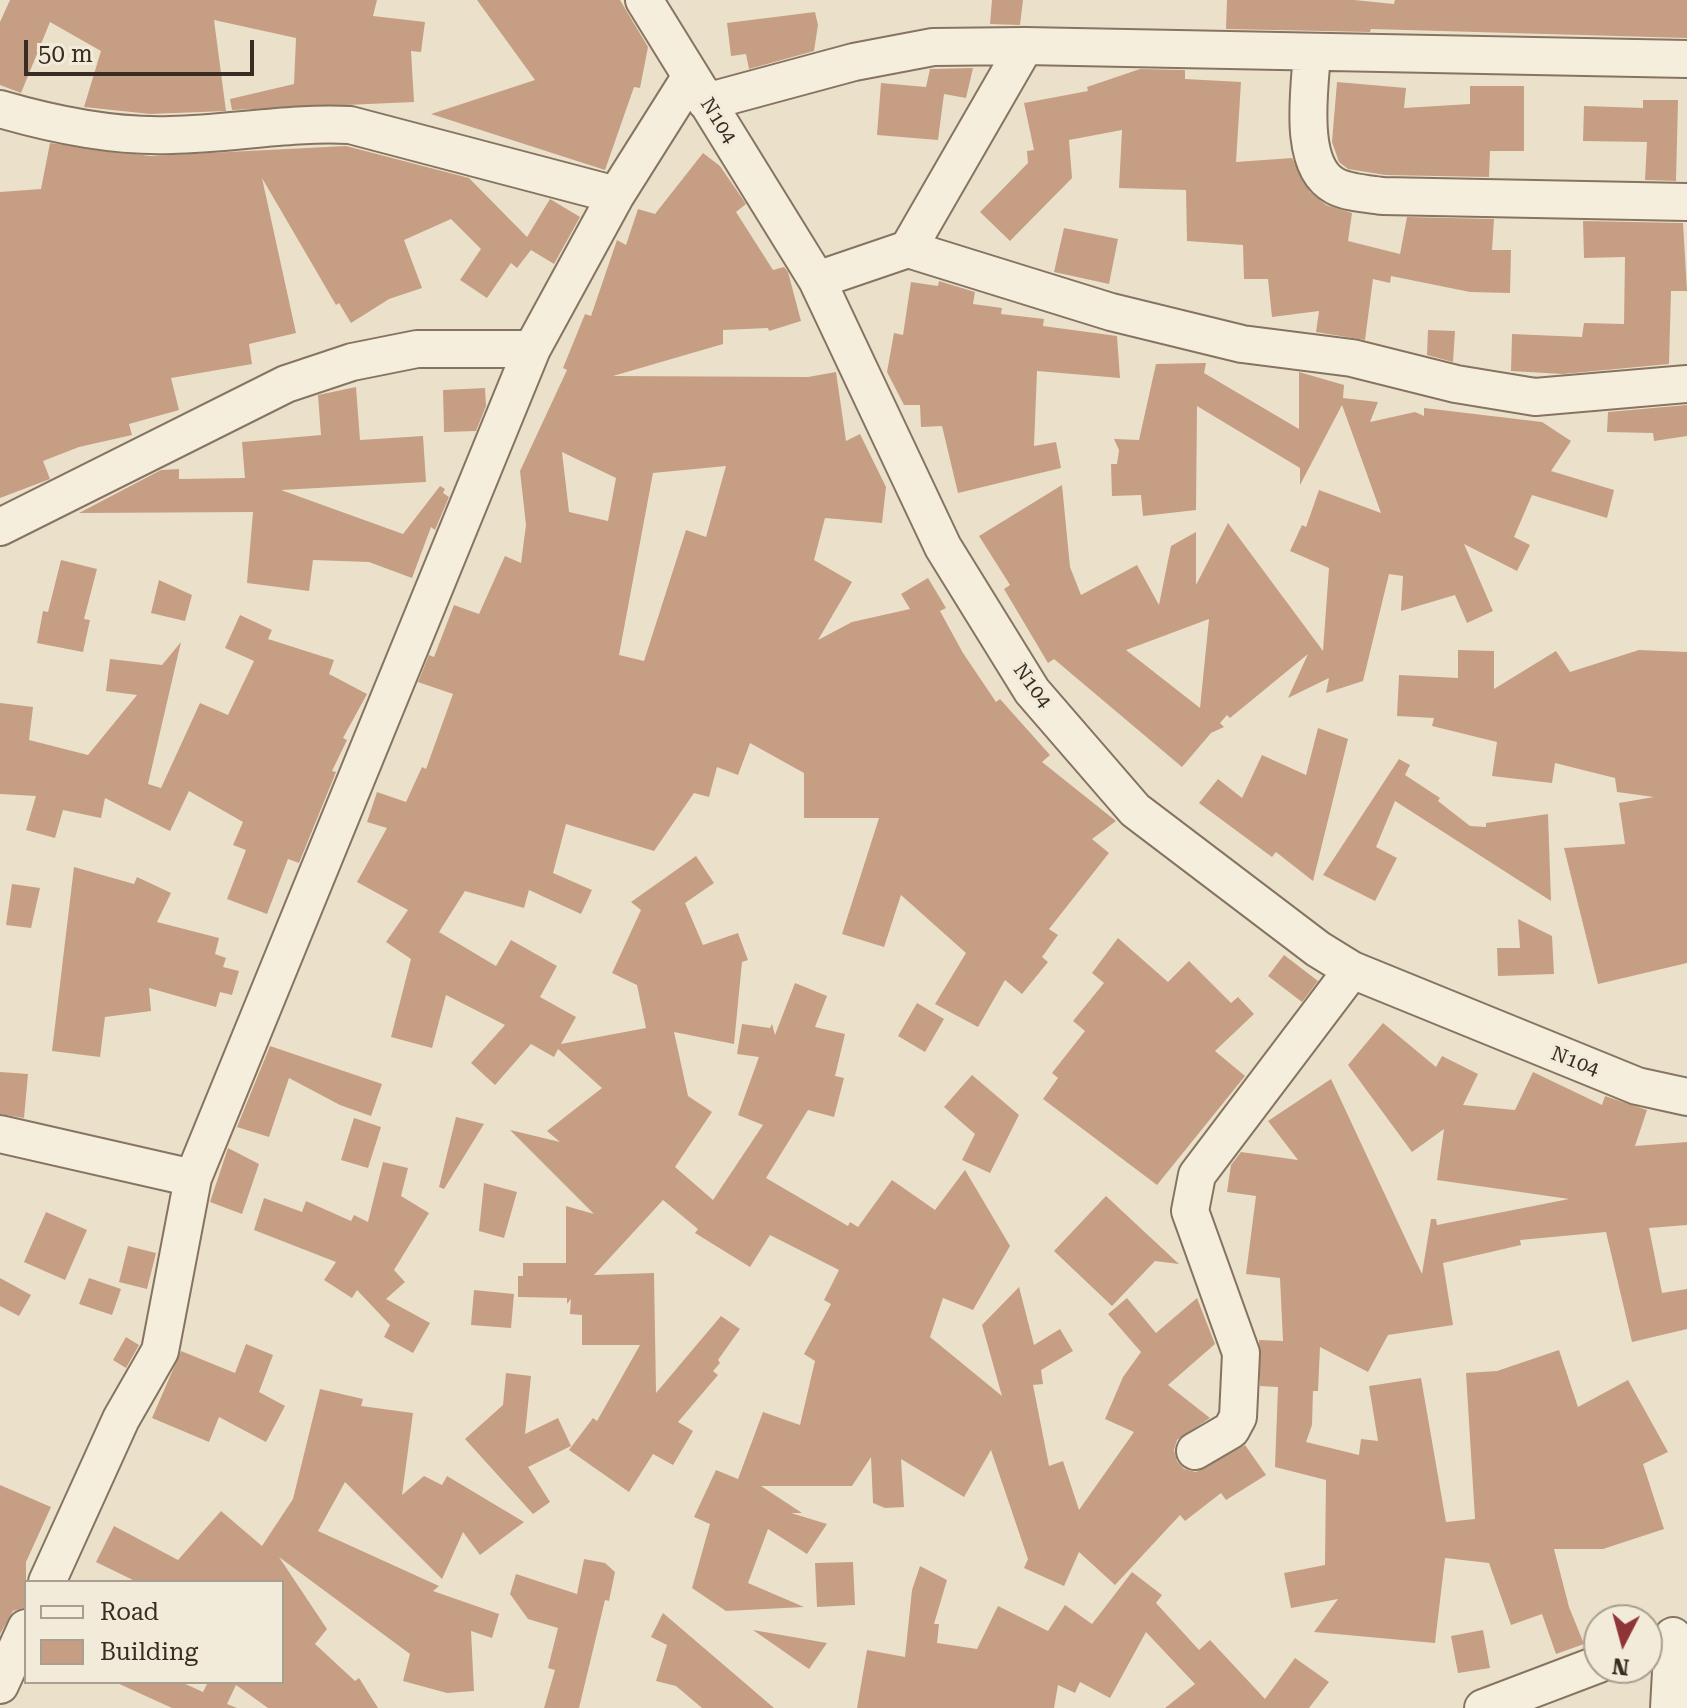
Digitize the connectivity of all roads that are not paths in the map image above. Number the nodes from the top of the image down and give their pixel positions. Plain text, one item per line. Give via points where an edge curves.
1 (644, 0) edge
2 (1025, 46) junction
3 (1312, 52) junction
4 (1687, 59) edge
5 (699, 89) junction
6 (0, 109) edge
7 (616, 195) junction
8 (1687, 202) edge
9 (908, 249) junction
10 (817, 280) junction
11 (532, 349) junction
12 (1687, 384) edge
13 (0, 527) edge
14 (1352, 970) junction
15 (1687, 1097) edge
16 (0, 1134) edge
17 (193, 1178) junction
18 (1195, 1451) dead end
19 (48, 1580) edge
20 (24, 1632) edge
21 (1669, 1636) edge
22 (1583, 1670) edge
23 (0, 1685) edge
24 (1483, 1708) edge
25 (1669, 1708) edge

1 - 5 street, N104 / N104
2 - 3 street
2 - 5 street via 933,47
2 - 9 street
3 - 4 street
3 - 8 street via 1308,132 1317,171 1335,187 1383,196
5 - 7 street
5 - 10 street, N104 / N104
6 - 7 street via 117,134 350,125
7 - 11 street
9 - 10 street
9 - 12 street via 1242,344 1352,358 1456,384 1535,397
10 - 14 street, N104 / N104 via 943,547 1032,691 1135,810
11 - 13 street via 417,349 352,362 286,384
11 - 17 street
14 - 15 street, N104 / N104 via 1637,1086
14 - 18 street via 1197,1175 1190,1211 1241,1353 1238,1417 1231,1430
16 - 17 street
17 - 19 street via 160,1351 121,1419
20 - 23 street
21 - 25 street
22 - 24 street

